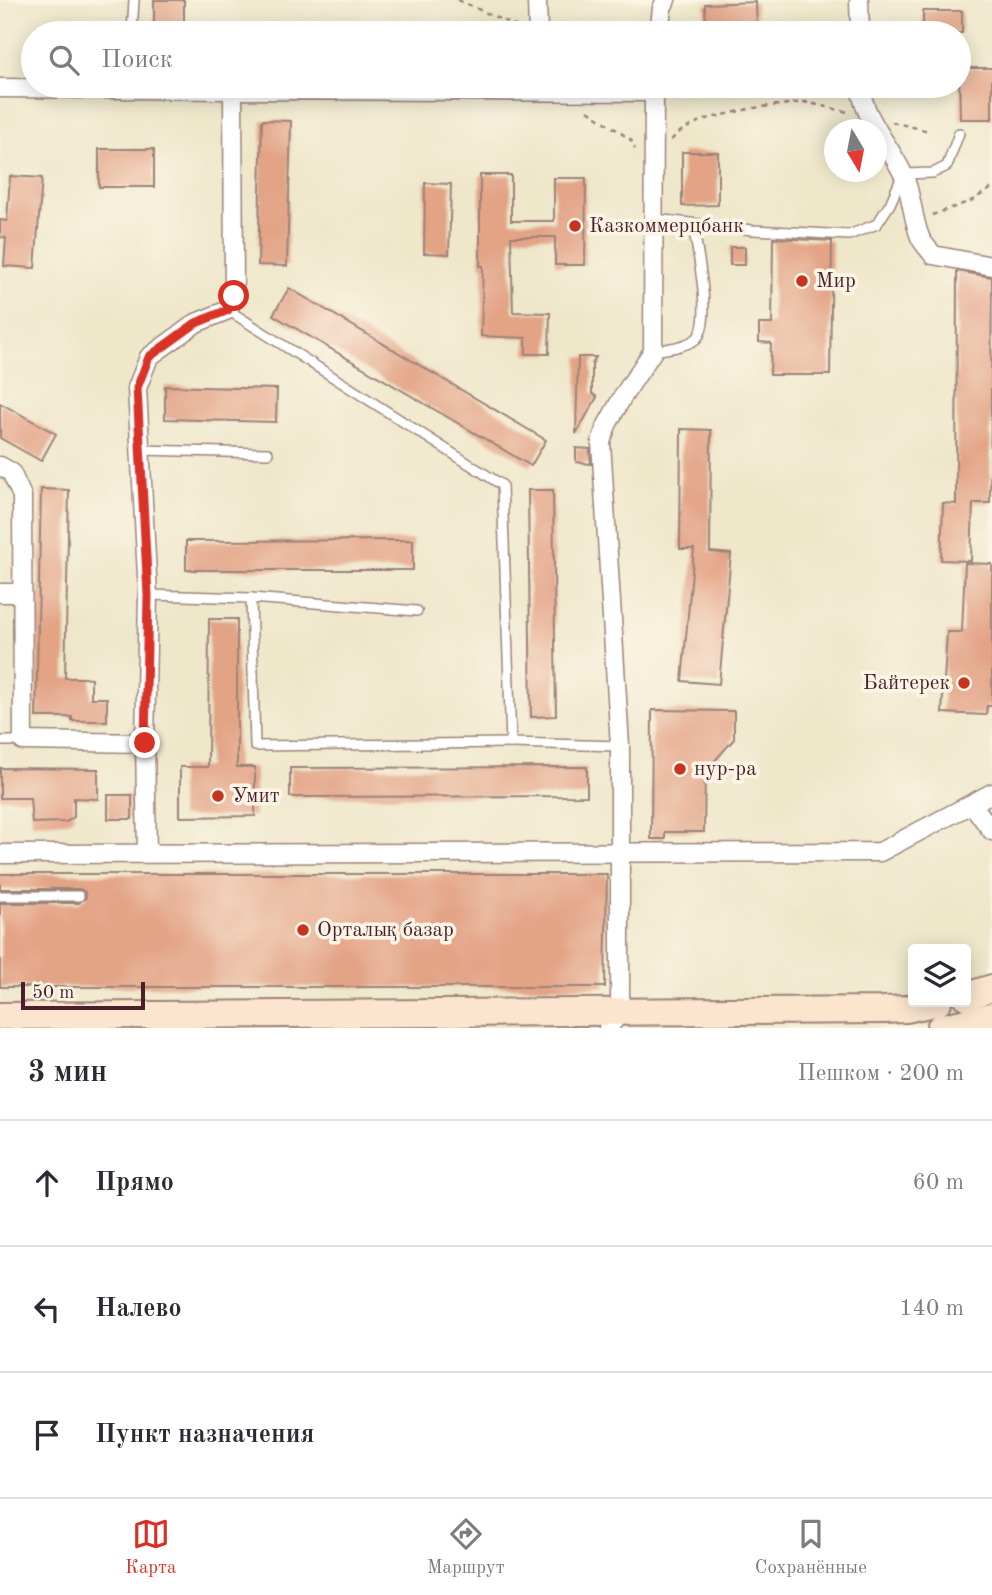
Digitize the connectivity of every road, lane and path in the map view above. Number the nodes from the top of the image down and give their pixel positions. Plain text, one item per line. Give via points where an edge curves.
1 (134, 0) edge
2 (458, 0) edge
3 (537, 0) edge
4 (666, 0) edge
5 (859, 0) edge
6 (133, 21) edge
7 (504, 21) edge
8 (538, 21) edge
9 (660, 21) edge
10 (860, 21) edge
11 (0, 88) edge
12 (21, 88) edge
13 (233, 98) edge
14 (654, 98) edge
15 (862, 98) edge
16 (588, 110) dead end
17 (870, 117) junction
18 (929, 131) dead end
19 (959, 133) dead end
20 (636, 150) dead end
21 (654, 157) junction
22 (903, 174) junction
23 (992, 188) edge
24 (915, 217) junction
25 (655, 219) junction
26 (693, 224) junction
27 (992, 266) edge
28 (228, 310) junction
29 (653, 351) junction
30 (141, 450) junction
31 (268, 453) dead end
32 (0, 466) edge
33 (148, 595) junction
34 (251, 598) junction
35 (417, 611) dead end
36 (0, 741) edge
37 (23, 741) junction
38 (145, 743) junction
39 (512, 743) junction
40 (621, 746) junction
41 (992, 793) edge
42 (972, 804) junction
43 (992, 831) edge
44 (621, 852) junction
45 (0, 853) edge
46 (148, 853) junction
47 (0, 896) edge
48 (79, 896) dead end
49 (992, 988) edge
50 (971, 994) edge
51 (915, 1007) edge
52 (0, 1016) edge
53 (992, 1016) edge
54 (614, 1020) edge
55 (940, 1028) edge

1 - 6 lane
2 - 7 path
3 - 8 street
4 - 9 street
5 - 10 street
11 - 12 street
13 - 28 street via 234,296
14 - 21 street
15 - 17 street
16 - 20 path via 631,140
17 - 18 path
17 - 21 path via 805,102 753,108 702,120 681,131
17 - 22 street
19 - 22 lane via 947,166 933,173
21 - 25 street
22 - 24 street
22 - 26 lane via 877,225 849,235
23 - 24 path via 971,201
24 - 27 street via 920,239 933,255
25 - 26 lane
25 - 29 street
26 - 29 lane via 704,316 701,332 695,340
28 - 30 street via 196,323 149,357 137,388
28 - 39 lane via 502,485
29 - 40 street via 622,396 601,442
30 - 31 lane
30 - 33 street
32 - 37 street via 10,472 22,496
33 - 34 lane
33 - 38 street
34 - 35 lane
34 - 39 lane via 255,746
36 - 37 lane
37 - 38 street
38 - 46 street
39 - 40 lane
40 - 44 street
41 - 42 street
42 - 43 street
42 - 44 street via 880,852
44 - 46 street
44 - 54 street
45 - 46 street
47 - 48 lane
49 - 50 main road
51 - 54 main road
52 - 54 main road
53 - 55 main road

